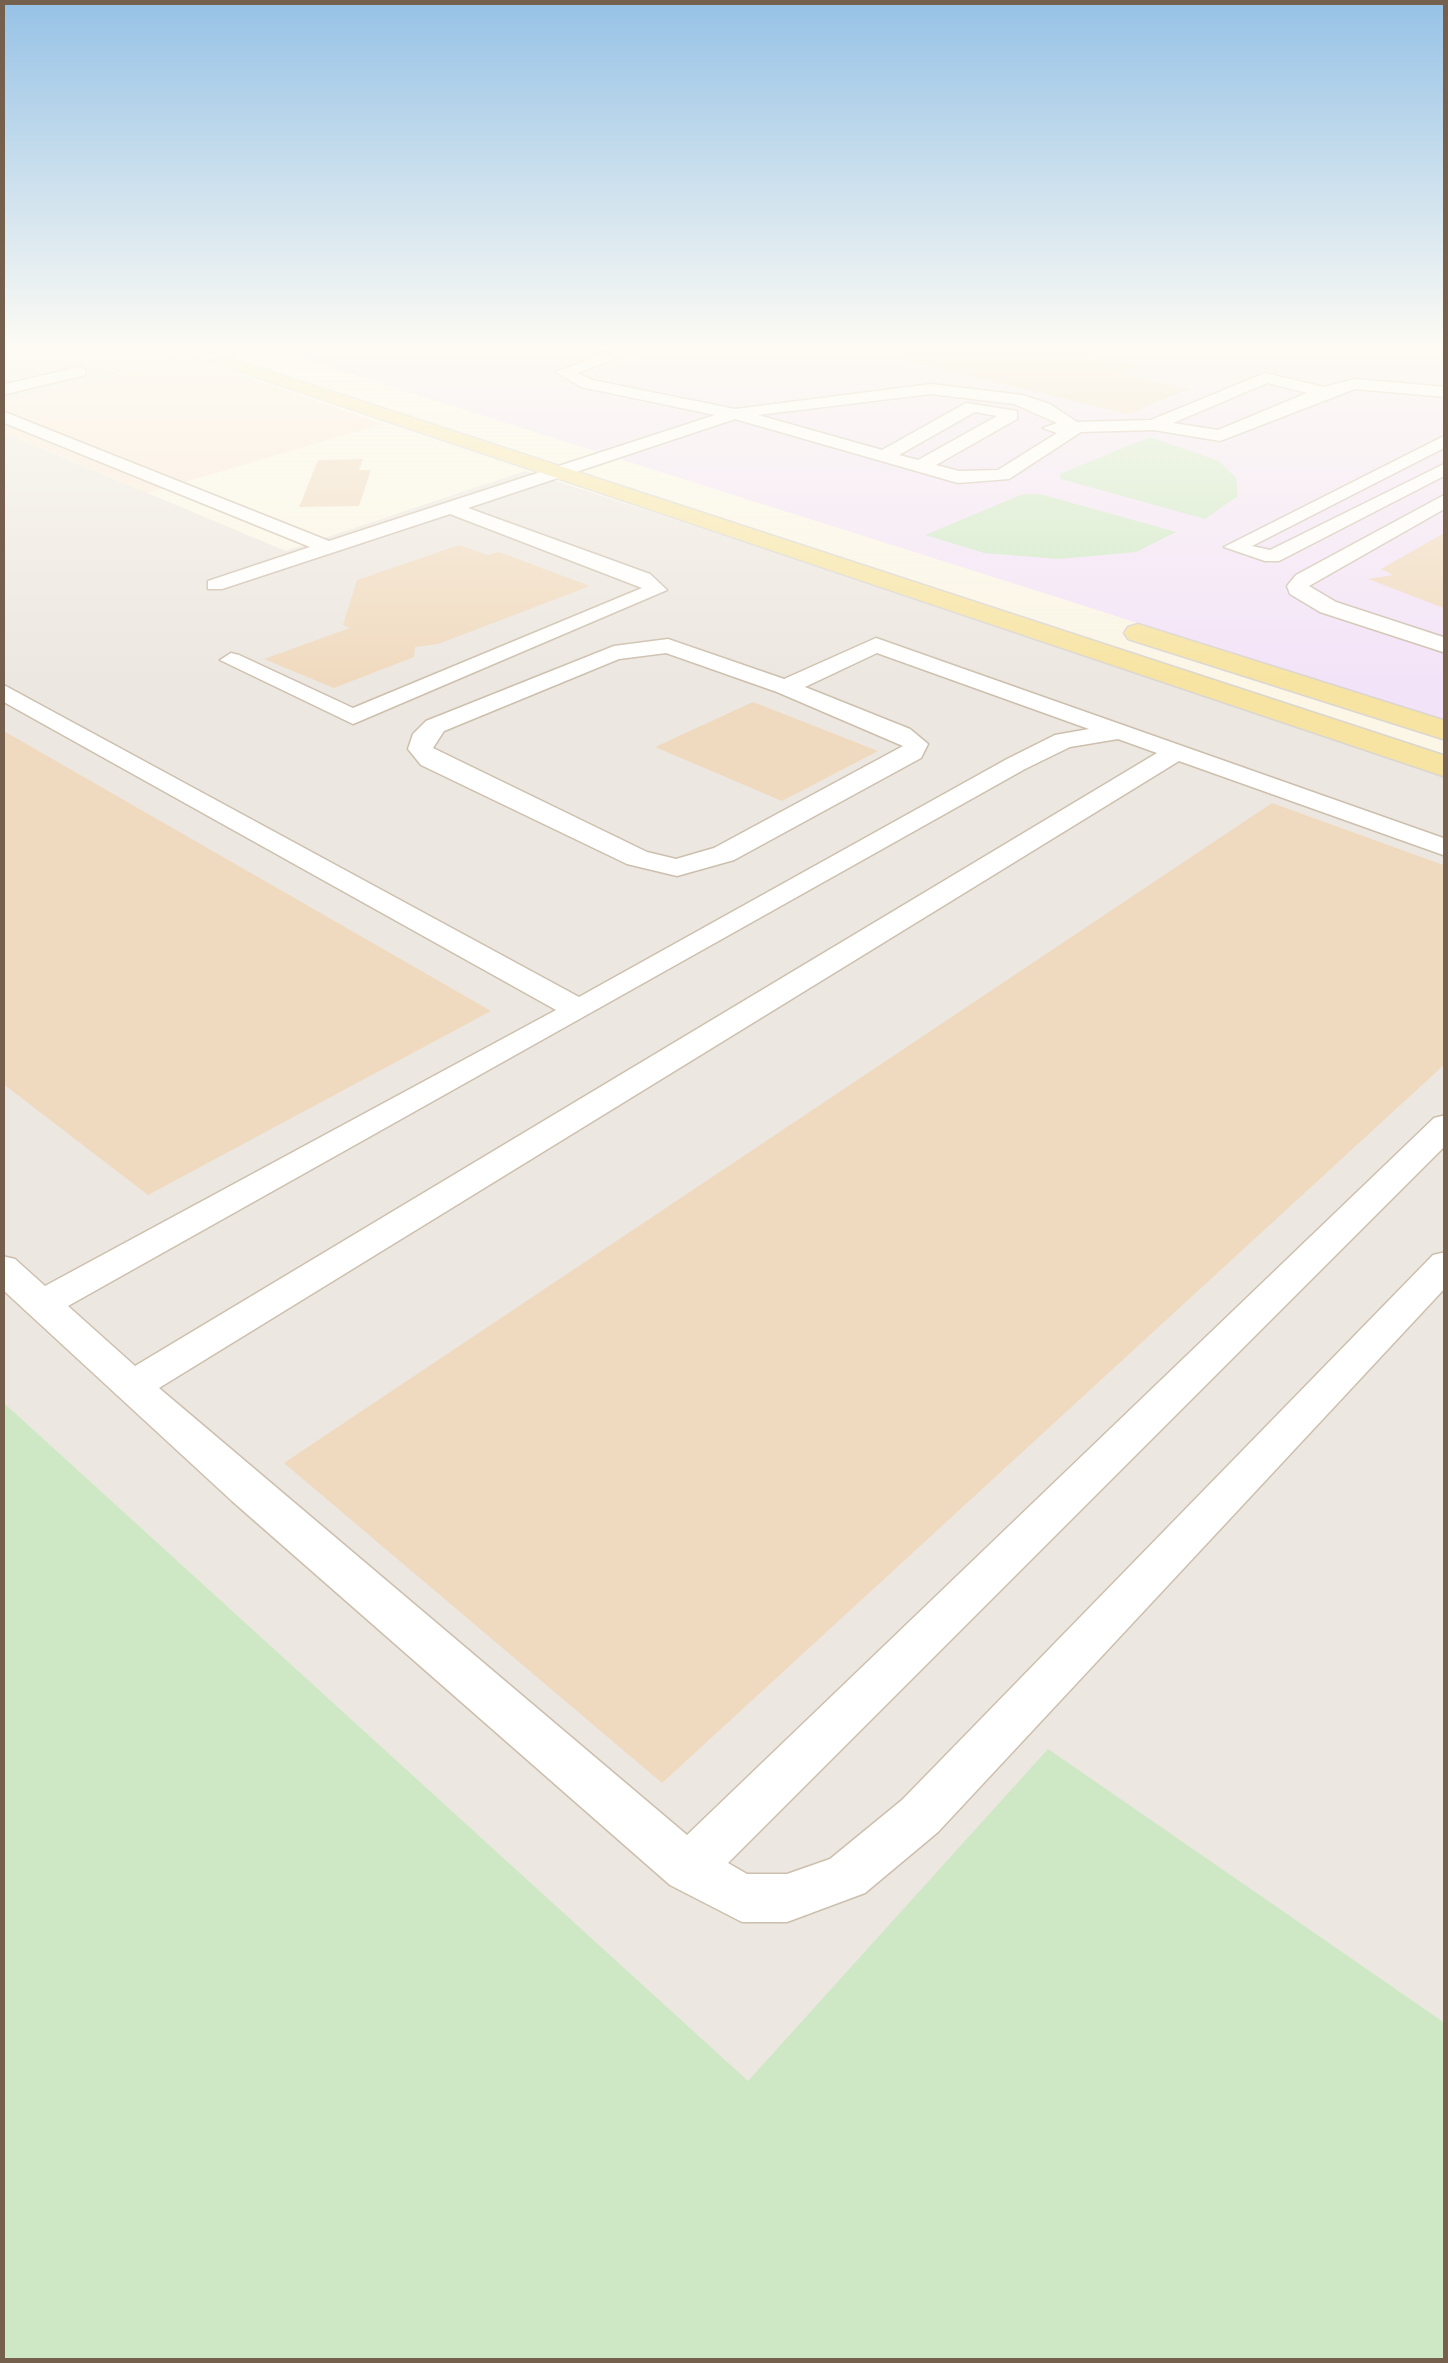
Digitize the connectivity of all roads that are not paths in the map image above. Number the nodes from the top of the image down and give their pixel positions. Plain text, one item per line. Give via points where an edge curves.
1 (112, 460) edge
2 (553, 460) edge
3 (560, 460) edge
4 (597, 460) edge
5 (893, 460) edge
6 (937, 460) edge
7 (986, 460) edge
8 (1027, 460) edge
9 (1406, 460) edge
10 (919, 468) junction
11 (1446, 468) edge
12 (630, 470) dead end
13 (958, 477) junction
14 (1446, 500) edge
15 (451, 508) junction
16 (1317, 535) junction
17 (1360, 547) junction
18 (330, 548) junction
19 (216, 585) dead end
20 (1108, 623) dead end
21 (1446, 646) edge
22 (231, 660) dead end
23 (785, 687) junction
24 (2, 691) edge
25 (1446, 731) edge
26 (1120, 732) junction
27 (1176, 752) junction
28 (1446, 768) edge
29 (1446, 848) edge
30 (579, 1010) junction
31 (1446, 1125) edge
32 (1446, 1264) edge
33 (2, 1268) edge
34 (43, 1303) junction
35 (133, 1385) junction
36 (688, 1868) junction

1 - 18 street
2 - 15 street
3 - 28 main road
4 - 12 main road
5 - 10 street
6 - 10 street
7 - 13 street
8 - 13 street via 1002,475
9 - 16 street via 1234,547 1272,557
10 - 13 street
11 - 16 street
14 - 17 street
15 - 18 street
15 - 22 street via 643,578 656,590 353,717
16 - 17 street
17 - 21 street via 1302,579 1301,594
18 - 19 street
20 - 25 main road
23 - 23 street via 901,734 916,744 912,753 724,854 677,868 620,850 430,760 420,748 434,726 645,646 684,650
23 - 26 street via 876,645
24 - 30 street
26 - 27 street
26 - 30 street via 1064,740 1016,764
27 - 29 street
27 - 35 street
30 - 34 street
31 - 36 street
32 - 36 street via 920,1816 847,1876 787,1898 742,1898
33 - 34 street
34 - 35 street
35 - 36 street

